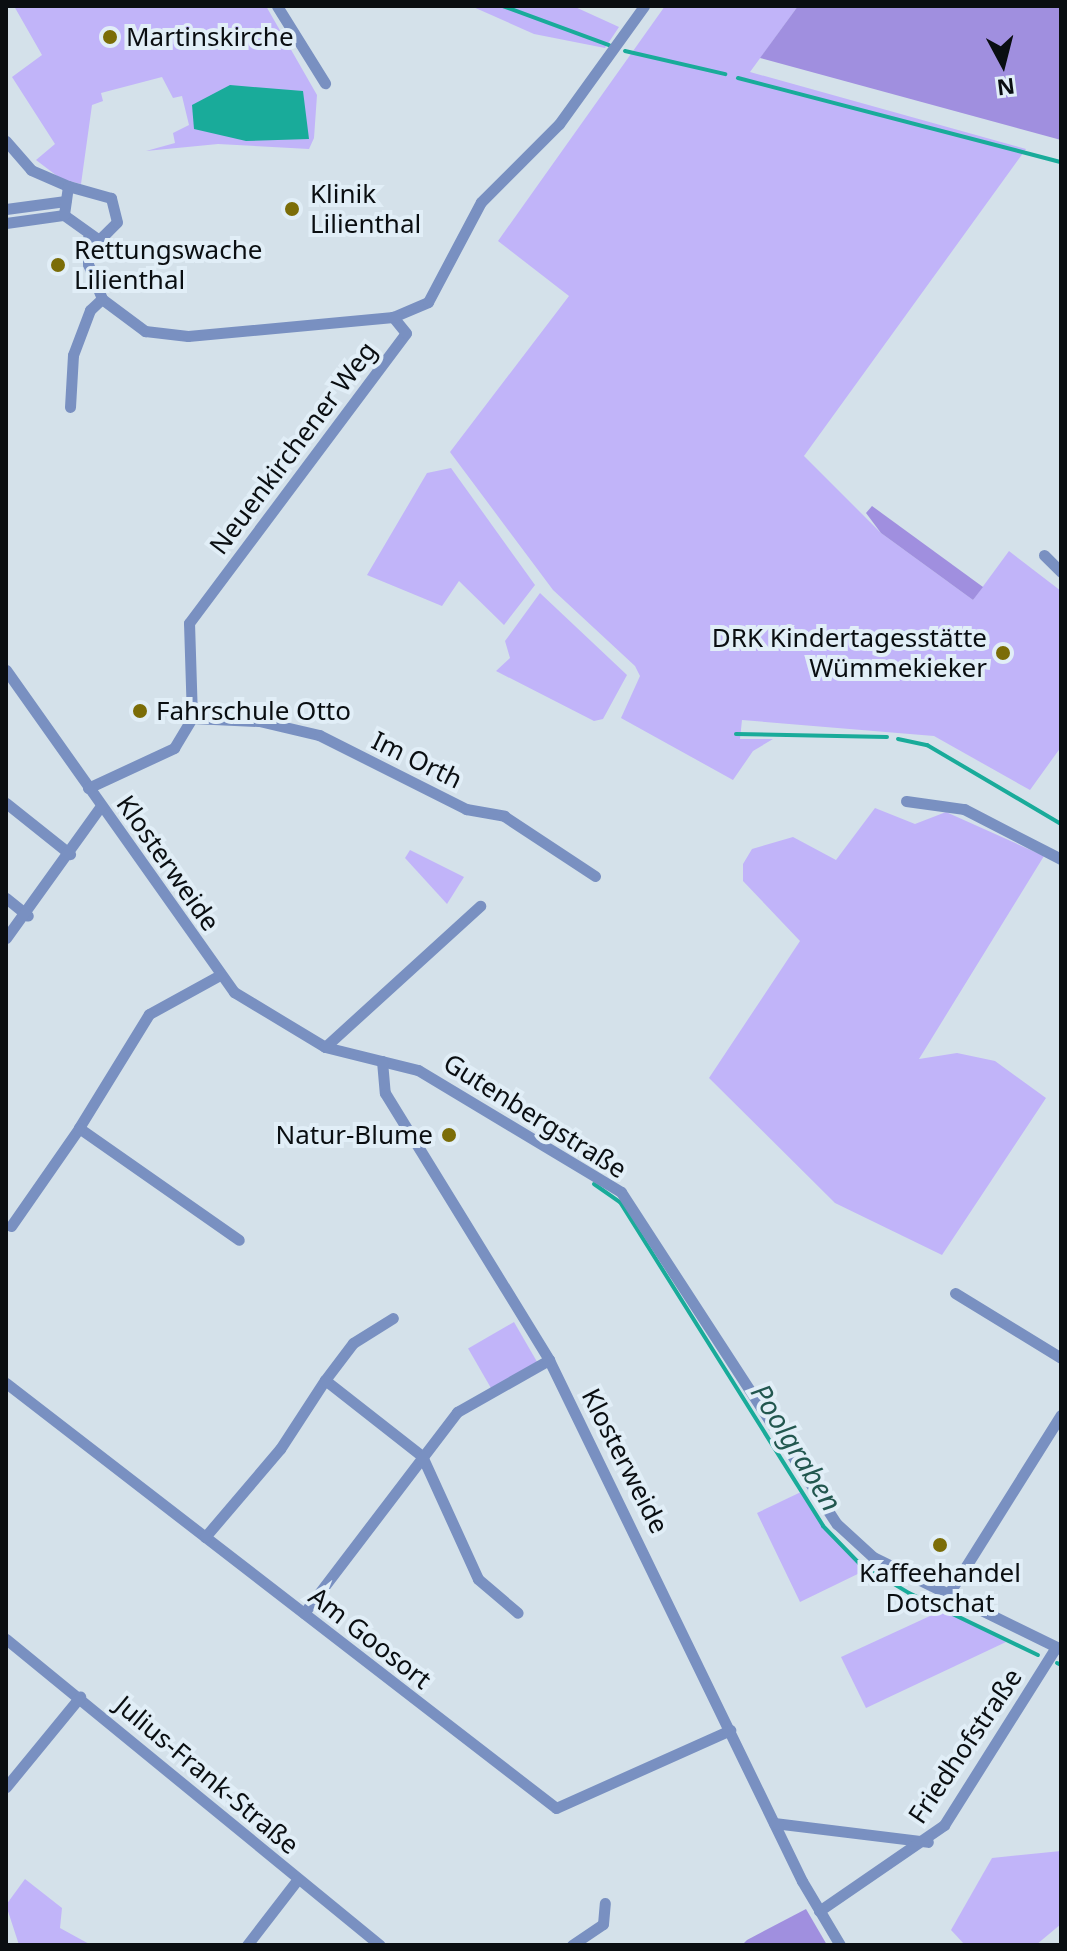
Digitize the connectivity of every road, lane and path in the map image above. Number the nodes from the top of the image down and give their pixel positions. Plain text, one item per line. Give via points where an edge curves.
1 (277, 6) edge
2 (644, 6) edge
3 (325, 83) dead end
4 (6, 141) edge
5 (68, 186) junction
6 (65, 201) junction
7 (6, 209) edge
8 (64, 215) junction
9 (6, 223) edge
10 (88, 238) junction
11 (102, 299) junction
12 (393, 317) junction
13 (70, 407) dead end
14 (1044, 555) dead end
15 (1061, 572) edge
16 (6, 670) edge
17 (192, 718) junction
18 (88, 788) junction
19 (906, 801) dead end
20 (6, 803) edge
21 (101, 806) junction
22 (70, 854) junction
23 (1061, 859) edge
24 (595, 876) dead end
25 (6, 898) edge
26 (480, 906) dead end
27 (28, 916) junction
28 (6, 938) edge
29 (220, 975) junction
30 (325, 1047) junction
31 (382, 1061) junction
32 (79, 1128) junction
33 (11, 1226) dead end
34 (239, 1240) dead end
35 (955, 1293) dead end
36 (393, 1318) dead end
37 (1061, 1358) edge
38 (549, 1360) junction
39 (325, 1380) junction
40 (6, 1383) edge
41 (1061, 1415) edge
42 (422, 1456) junction
43 (205, 1537) junction
44 (946, 1598) junction
45 (304, 1613) junction
46 (518, 1613) dead end
47 (6, 1639) edge
48 (1059, 1648) edge
49 (80, 1697) junction
50 (730, 1730) junction
51 (6, 1787) edge
52 (774, 1823) junction
53 (929, 1842) junction
54 (297, 1880) junction
55 (605, 1903) dead end
56 (819, 1911) junction
57 (247, 1945) edge
58 (380, 1945) edge
59 (572, 1945) edge
60 (840, 1945) edge

1 - 3 street
2 - 12 street, Neuenkirchener Weg via 559,124 481,202 428,302
4 - 5 street via 31,170
5 - 6 street
5 - 10 street via 116,205 110,237
6 - 7 street
6 - 8 street
8 - 9 street
8 - 10 street
10 - 11 street via 88,264
11 - 12 street via 124,320 168,336
11 - 13 street via 90,310 73,355
12 - 17 street, Neuenkirchener Weg via 406,333 189,623
14 - 15 street
16 - 18 street, Klosterweide
17 - 18 street via 174,748
17 - 24 street, Im Orth via 259,721 319,735 466,809 504,816
18 - 21 street, Klosterweide
19 - 23 street via 964,809
20 - 22 street
21 - 22 street
21 - 29 street, Klosterweide
22 - 27 street
25 - 27 street
26 - 30 street
27 - 28 street
29 - 30 street, Klosterweide via 234,992
29 - 32 street via 149,1014
30 - 31 street, Klosterweide
31 - 38 street, Klosterweide via 385,1093
31 - 44 street, Gutenbergstraße via 418,1070 621,1192 814,1496 873,1557
32 - 33 street
32 - 34 street
35 - 37 street
36 - 39 street via 353,1343
38 - 42 street via 457,1412
38 - 50 street, Klosterweide
39 - 42 street
39 - 43 street via 280,1449
40 - 43 street, Am Goosort
41 - 44 street
42 - 45 street
42 - 46 street via 478,1579
43 - 45 street, Am Goosort
44 - 48 street, Gutenbergstraße
45 - 50 street, Am Goosort via 556,1808
47 - 49 street, Julius-Frank-Straße
48 - 53 street, Friedhofstraße
49 - 51 street
49 - 54 street, Julius-Frank-Straße
50 - 52 street, Klosterweide
52 - 53 street
52 - 56 street, Klosterweide
53 - 56 street, Friedhofstraße
54 - 57 street
54 - 58 street, Julius-Frank-Straße
55 - 59 street via 603,1924
56 - 60 street, Klosterweide

